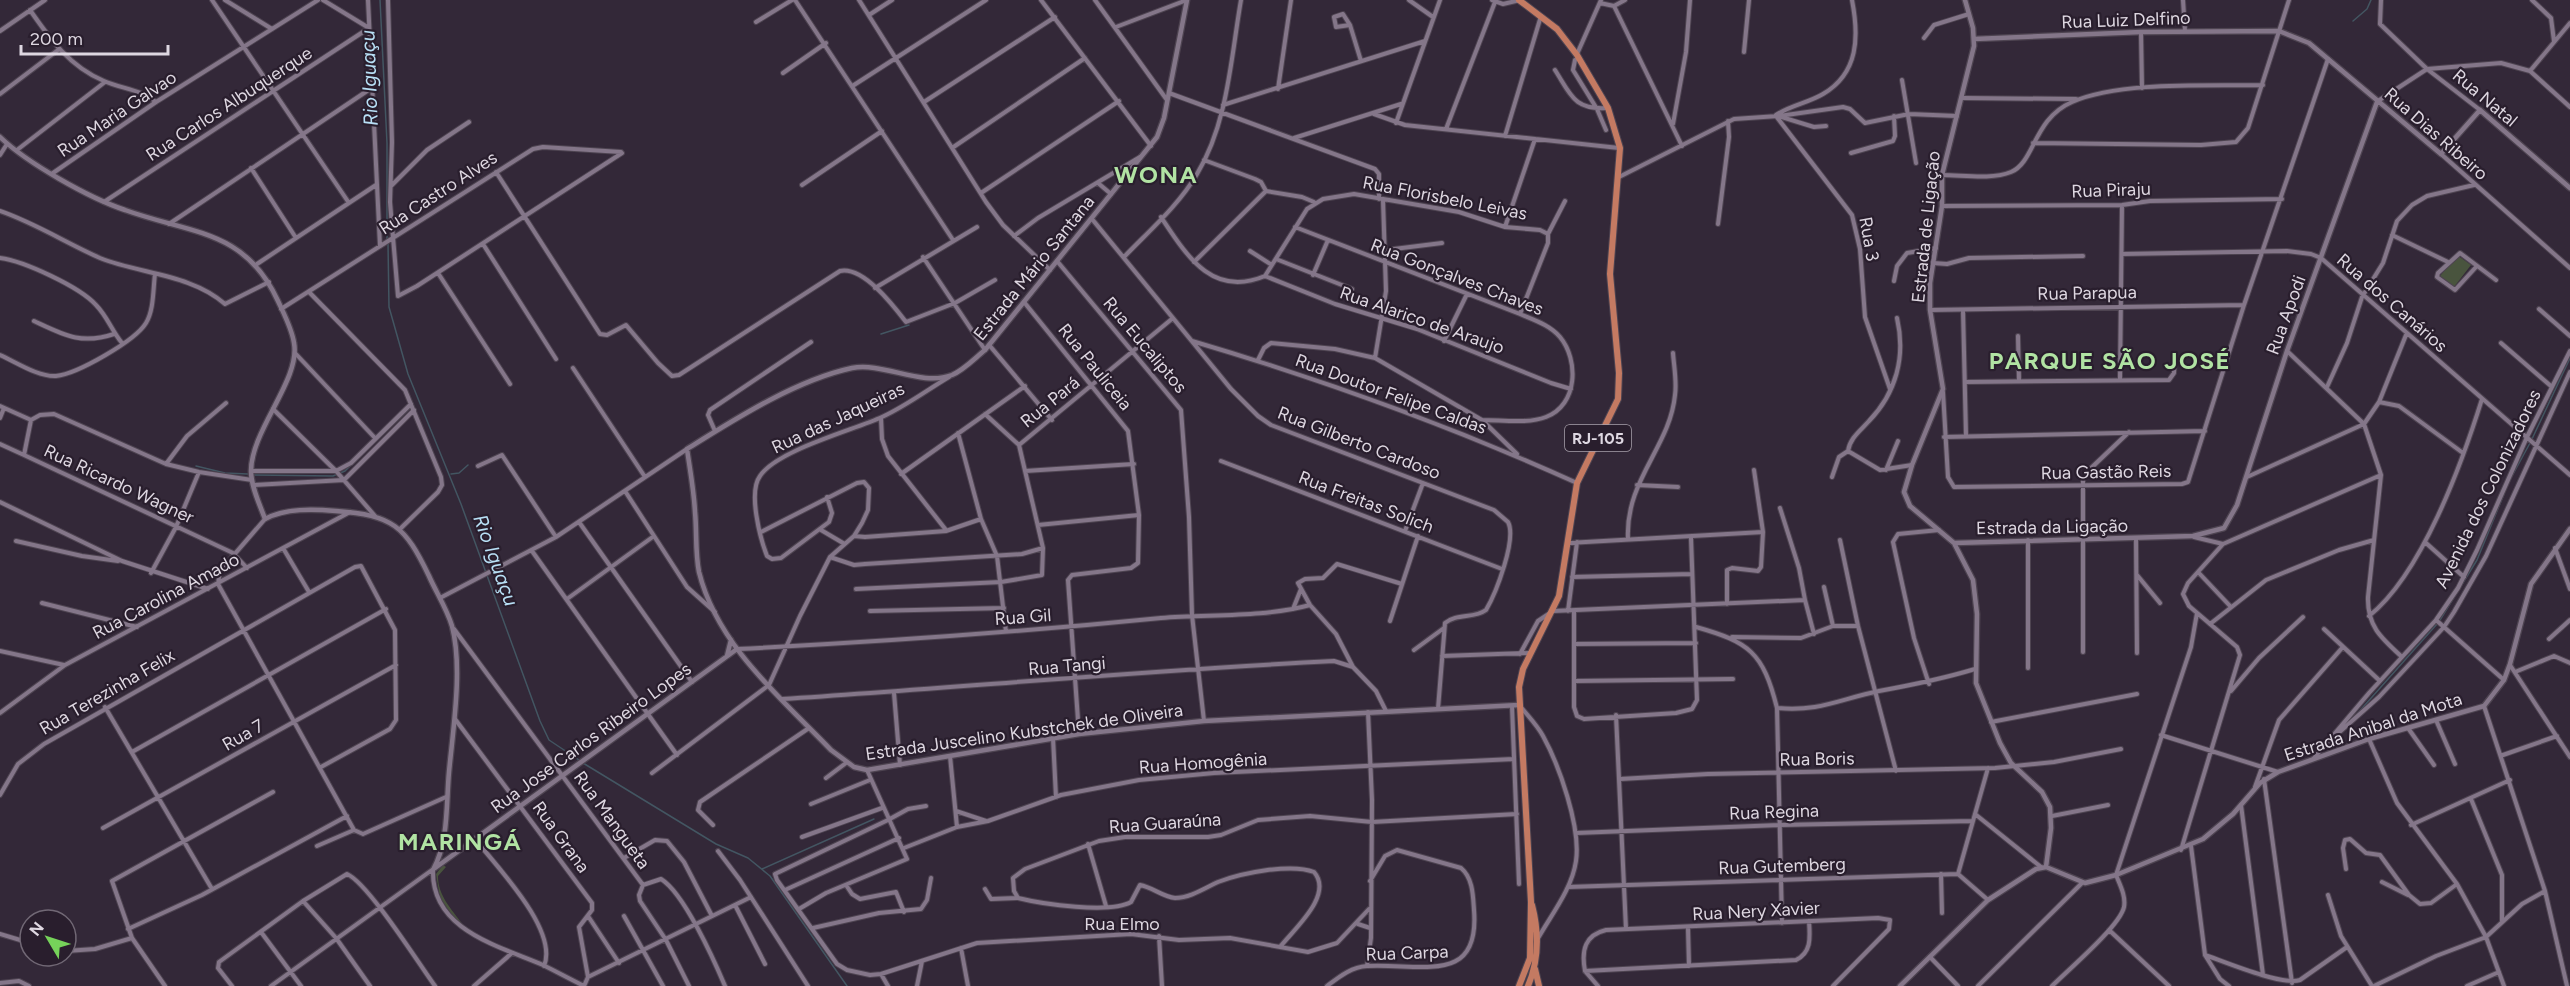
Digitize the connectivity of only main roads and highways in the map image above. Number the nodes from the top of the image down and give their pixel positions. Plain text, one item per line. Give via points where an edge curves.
1 (1519, 0) edge
2 (1531, 902) junction
3 (1534, 968) junction
4 (1526, 971) junction
5 (1519, 986) edge
6 (1528, 986) edge
7 (1539, 986) edge

1 - 2 main road, RJ-105 via 1557,29 1608,108 1620,148 1610,274 1618,399 1577,483 1559,596 1529,653 1516,706
2 - 3 main road, RJ-105 via 1537,940
2 - 4 main road, RJ-105 via 1530,958
3 - 6 main road, RJ-105
3 - 7 main road
4 - 5 main road, RJ-105
4 - 6 main road

